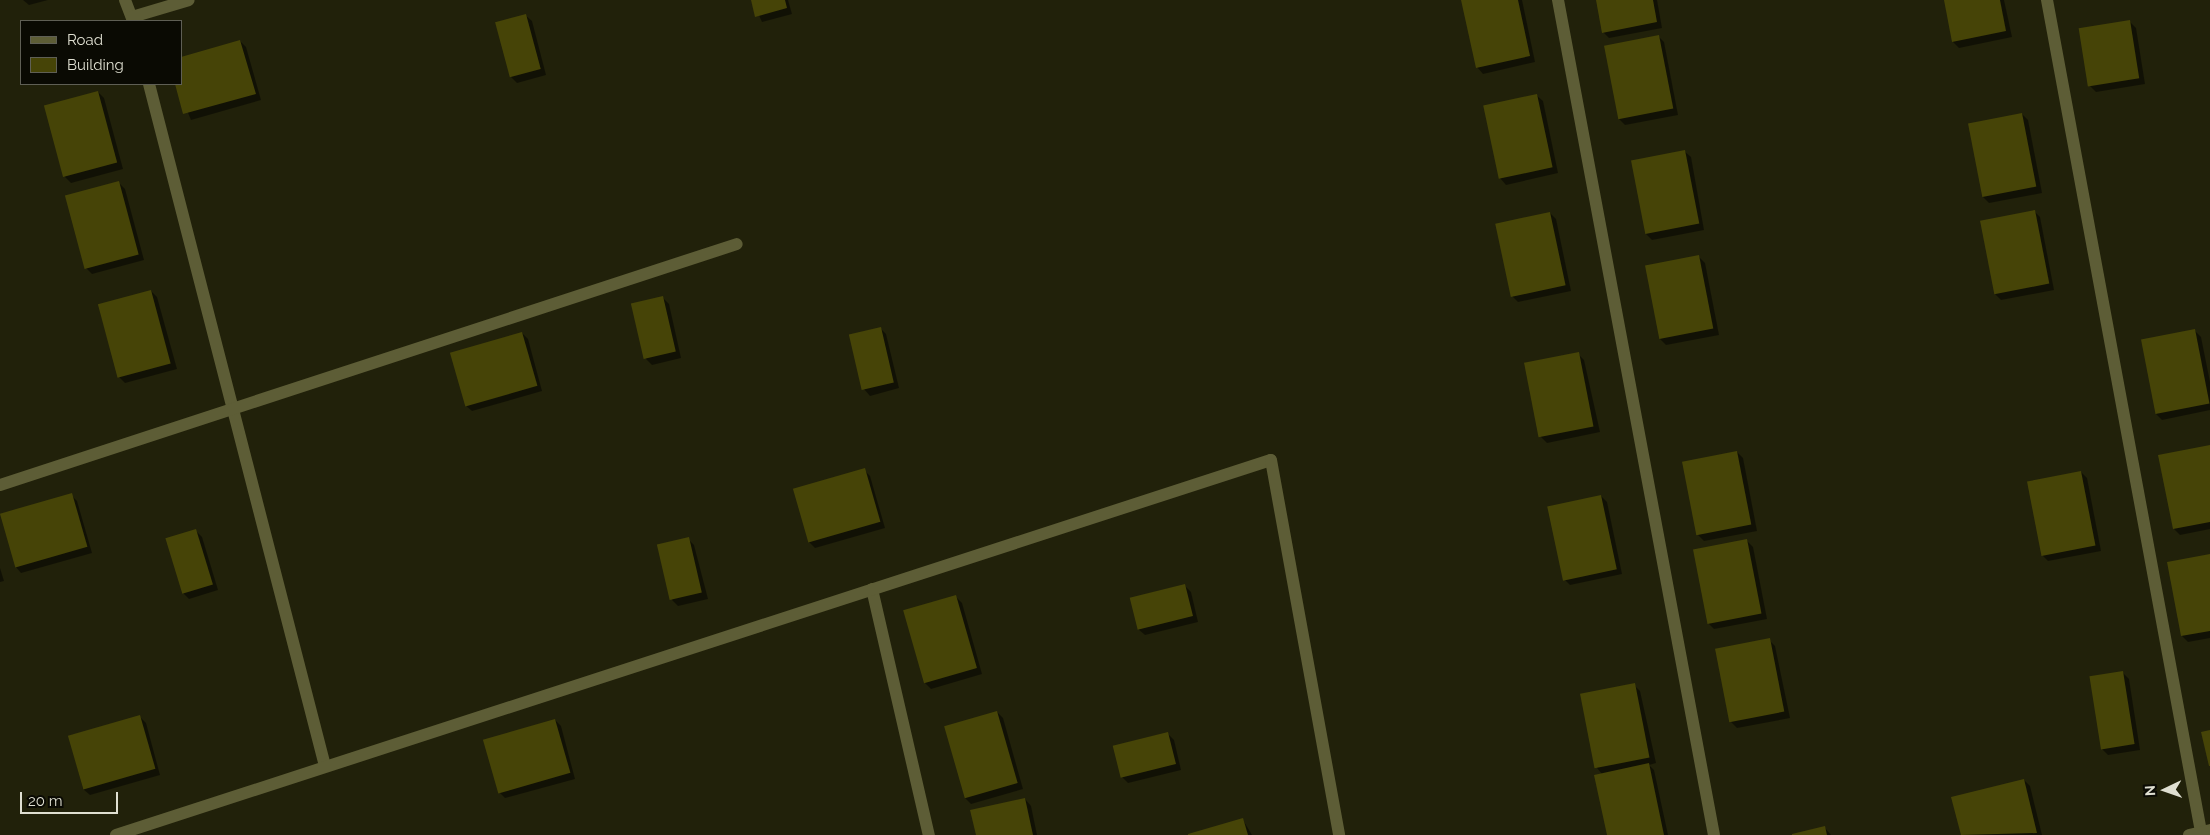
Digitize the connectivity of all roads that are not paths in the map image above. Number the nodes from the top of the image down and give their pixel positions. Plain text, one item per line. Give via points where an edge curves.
1 (125, 0) edge
2 (189, 0) edge
3 (1558, 0) edge
4 (2047, 0) edge
5 (133, 19) edge
6 (149, 85) edge
7 (737, 244) dead end
8 (233, 410) junction
9 (0, 485) edge
10 (872, 589) junction
11 (325, 766) junction
12 (2200, 832) edge
13 (116, 835) edge
14 (929, 835) edge
15 (1339, 835) edge
16 (1714, 835) edge

1 - 5 street
2 - 5 street
3 - 16 street
4 - 12 street
6 - 8 street
7 - 8 street
8 - 9 street
8 - 11 street
10 - 11 street
10 - 14 street
10 - 15 street via 1271,460
11 - 13 street

